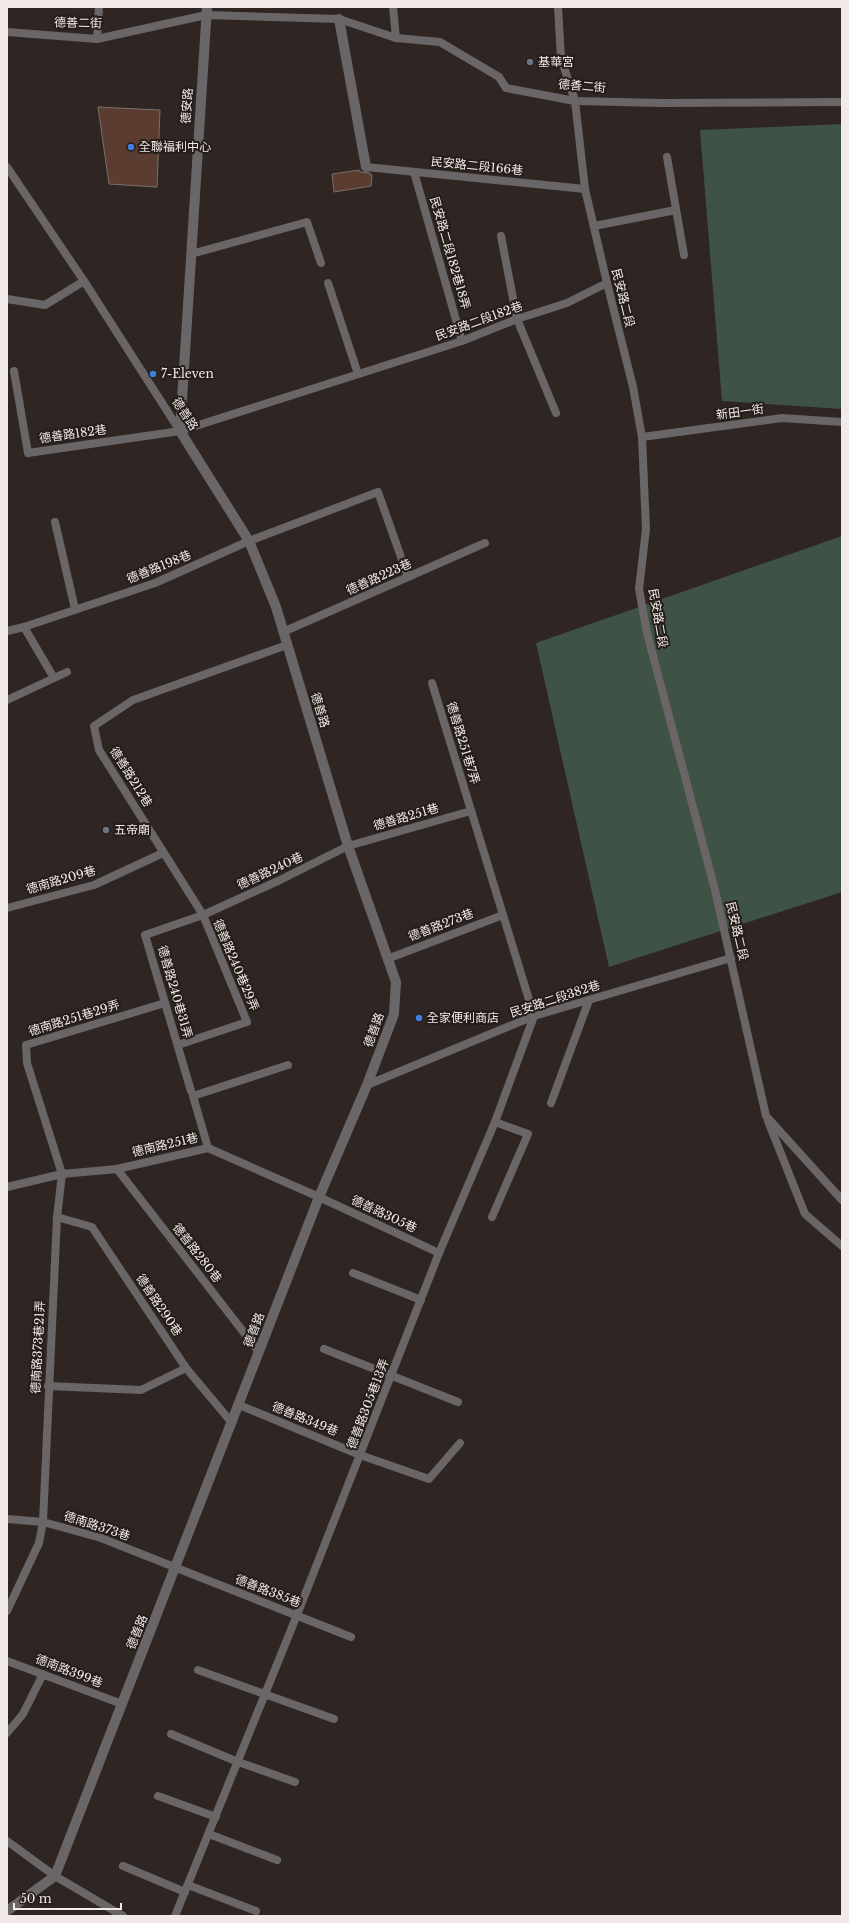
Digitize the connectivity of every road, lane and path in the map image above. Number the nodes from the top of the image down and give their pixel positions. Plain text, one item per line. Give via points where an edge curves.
1 (99, 7) edge
2 (393, 7) edge
3 (558, 7) edge
4 (206, 11) edge
5 (339, 19) junction
6 (7, 32) edge
7 (396, 38) junction
8 (97, 39) junction
9 (575, 100) junction
10 (842, 102) edge
11 (667, 157) dead end
12 (7, 167) edge
13 (366, 167) joint
14 (414, 172) junction
15 (586, 189) junction
16 (676, 210) junction
17 (594, 226) junction
18 (501, 236) dead end
19 (191, 254) junction
20 (684, 255) dead end
21 (321, 263) dead end
22 (84, 281) junction
23 (328, 283) dead end
24 (606, 284) junction
25 (7, 299) edge
26 (518, 318) junction
27 (462, 341) junction
28 (14, 371) dead end
29 (358, 374) junction
30 (556, 413) dead end
31 (842, 422) edge
32 (180, 431) junction
33 (642, 437) junction
34 (55, 522) dead end
35 (250, 541) junction
36 (485, 543) dead end
37 (408, 577) junction
38 (75, 610) junction
39 (24, 627) junction
40 (7, 631) edge
41 (283, 632) junction
42 (287, 645) junction
43 (67, 672) dead end
44 (54, 678) junction
45 (432, 682) dead end
46 (7, 700) edge
47 (471, 811) junction
48 (348, 846) junction
49 (163, 853) junction
50 (7, 908) edge
51 (202, 915) junction
52 (503, 915) junction
53 (731, 958) junction
54 (387, 959) junction
55 (589, 1000) junction
56 (165, 1003) junction
57 (534, 1016) junction
58 (178, 1045) junction
59 (288, 1065) dead end
60 (367, 1085) junction
61 (191, 1091) dead end
62 (551, 1103) dead end
63 (766, 1116) junction
64 (495, 1122) junction
65 (208, 1148) junction
66 (117, 1169) junction
67 (62, 1174) junction
68 (7, 1187) edge
69 (319, 1197) junction
70 (842, 1200) edge
71 (57, 1217) junction
72 (492, 1217) dead end
73 (842, 1246) edge
74 (439, 1253) junction
75 (353, 1273) dead end
76 (421, 1300) junction
77 (324, 1349) dead end
78 (259, 1352) junction
79 (186, 1368) junction
80 (392, 1375) junction
81 (48, 1386) junction
82 (458, 1402) dead end
83 (238, 1405) junction
84 (232, 1423) junction
85 (460, 1443) dead end
86 (360, 1455) junction
87 (7, 1519) edge
88 (43, 1522) junction
89 (176, 1568) junction
90 (7, 1611) edge
91 (297, 1615) junction
92 (351, 1637) dead end
93 (7, 1661) edge
94 (198, 1670) dead end
95 (43, 1674) junction
96 (265, 1695) junction
97 (122, 1704) junction
98 (334, 1719) dead end
99 (7, 1732) edge
100 (171, 1734) dead end
101 (238, 1762) junction
102 (295, 1782) dead end
103 (158, 1796) dead end
104 (216, 1817) junction
105 (209, 1834) junction
106 (7, 1841) edge
107 (277, 1860) dead end
108 (123, 1866) dead end
109 (55, 1876) junction
110 (187, 1888) junction
111 (7, 1911) edge
112 (256, 1911) dead end
113 (123, 1916) edge
114 (175, 1916) edge

1 - 8 lane
2 - 7 lane
3 - 9 lane, 民安路二段 via 561,58
4 - 5 lane, 德善二街
4 - 8 lane, 德善二街
4 - 19 street, 德安路
5 - 7 lane, 德善二街
5 - 13 street
6 - 8 lane, 德善二街
7 - 9 lane, 德善二街 via 440,42 499,76 506,88
9 - 10 lane, 德善二街 via 663,103
9 - 15 lane, 民安路二段
11 - 16 lane
12 - 22 lane, 德善路
13 - 14 lane, 民安路二段166巷
14 - 15 lane, 民安路二段166巷
14 - 27 lane, 民安路二段182巷18弄
15 - 17 lane, 民安路二段
16 - 17 lane
16 - 20 lane
17 - 24 lane, 民安路二段
18 - 26 lane
19 - 21 lane via 307,222
19 - 32 street, 德安路
22 - 25 lane via 45,305
22 - 32 lane, 德善路
23 - 29 lane
24 - 26 lane, 民安路二段182巷 via 567,302
24 - 33 lane, 民安路二段 via 633,386
26 - 27 lane, 民安路二段182巷
26 - 30 lane
27 - 29 lane, 民安路二段182巷
28 - 32 lane, 德善路182巷 via 28,453
29 - 32 lane, 民安路二段182巷
31 - 33 lane, 新田一街 via 782,418
32 - 35 street, 德善路
33 - 53 lane, 民安路二段 via 646,529 639,589 647,633
34 - 38 lane
35 - 37 lane, 德善路198巷 via 378,492
35 - 38 lane, 德善路198巷 via 155,583
35 - 41 street, 德善路
36 - 37 lane, 德善路223巷
37 - 41 lane, 德善路223巷
38 - 39 lane, 德善路198巷
39 - 40 lane, 德善路198巷
39 - 44 lane
41 - 42 street, 德善路
42 - 48 street, 德善路
42 - 49 lane, 德善路212巷 via 133,700 94,726 99,750
43 - 44 lane
44 - 46 lane
45 - 47 lane, 德善路251巷7弄
47 - 48 lane, 德善路251巷
47 - 52 lane, 德善路251巷7弄
48 - 51 lane, 德善路240巷
48 - 54 street, 德善路
49 - 50 lane, 德南路209巷 via 94,885
49 - 51 lane, 德善路212巷
51 - 56 lane, 德善路240巷31弄 via 145,936
51 - 58 lane, 德善路240巷29弄 via 247,1022
52 - 54 lane, 德善路273巷
52 - 57 lane, 德善路251巷7弄
53 - 55 lane, 民安路二段382巷
53 - 63 lane, 民安路二段
54 - 60 street, 德善路 via 396,982 394,1014
55 - 57 lane, 民安路二段382巷
55 - 62 lane
56 - 58 lane, 德善路240巷31弄
56 - 67 lane, 德南路251巷29弄 via 26,1045 27,1063
57 - 60 lane, 民安路二段382巷
57 - 64 lane, 德善路305巷13弄
58 - 61 lane, 德善路240巷31弄
59 - 65 lane via 193,1096
60 - 69 street, 德善路
63 - 70 lane, 民安路二段
63 - 73 lane via 805,1214
64 - 72 lane via 528,1134
64 - 74 lane, 德善路305巷13弄
65 - 66 lane, 德南路251巷
65 - 69 lane, 德南路251巷
66 - 67 lane, 德南路251巷
66 - 78 lane, 德善路280巷
67 - 68 lane, 德南路251巷
67 - 71 lane, 德南路373巷21弄
69 - 74 lane, 德善路305巷
69 - 78 street, 德善路
71 - 79 lane, 德善路290巷 via 92,1227
71 - 81 lane, 德南路373巷21弄
74 - 76 lane, 德善路305巷13弄
75 - 76 lane
76 - 80 lane, 德善路305巷13弄
77 - 80 lane
78 - 83 street, 德善路
79 - 81 lane via 141,1390
79 - 84 lane, 德善路290巷
80 - 82 lane
80 - 86 lane, 德善路305巷13弄
81 - 88 lane, 德南路373巷21弄
83 - 84 street, 德善路
83 - 86 lane, 德善路349巷
84 - 89 street, 德善路
85 - 86 lane, 德善路349巷 via 429,1479
86 - 91 lane, 德善路305巷13弄
87 - 88 lane, 德南路373巷
88 - 89 lane, 德南路373巷 via 100,1538
88 - 90 lane, 德南路373巷21弄 via 39,1543
89 - 91 lane, 德善路385巷
89 - 97 street, 德善路
91 - 92 lane, 德善路385巷
91 - 96 lane, 德善路305巷13弄
93 - 95 lane, 德南路399巷
94 - 96 lane
95 - 97 lane, 德南路399巷
95 - 99 lane via 23,1714
96 - 98 lane
96 - 101 lane, 德善路305巷13弄
97 - 109 street, 德善路
100 - 101 lane
101 - 102 lane
101 - 104 lane, 德善路305巷13弄
103 - 104 lane
104 - 105 lane, 德善路305巷13弄
105 - 107 lane
105 - 110 lane, 德善路305巷13弄
106 - 109 lane
108 - 110 lane
109 - 111 street
109 - 113 lane
110 - 112 lane
110 - 114 lane, 德善路305巷13弄

